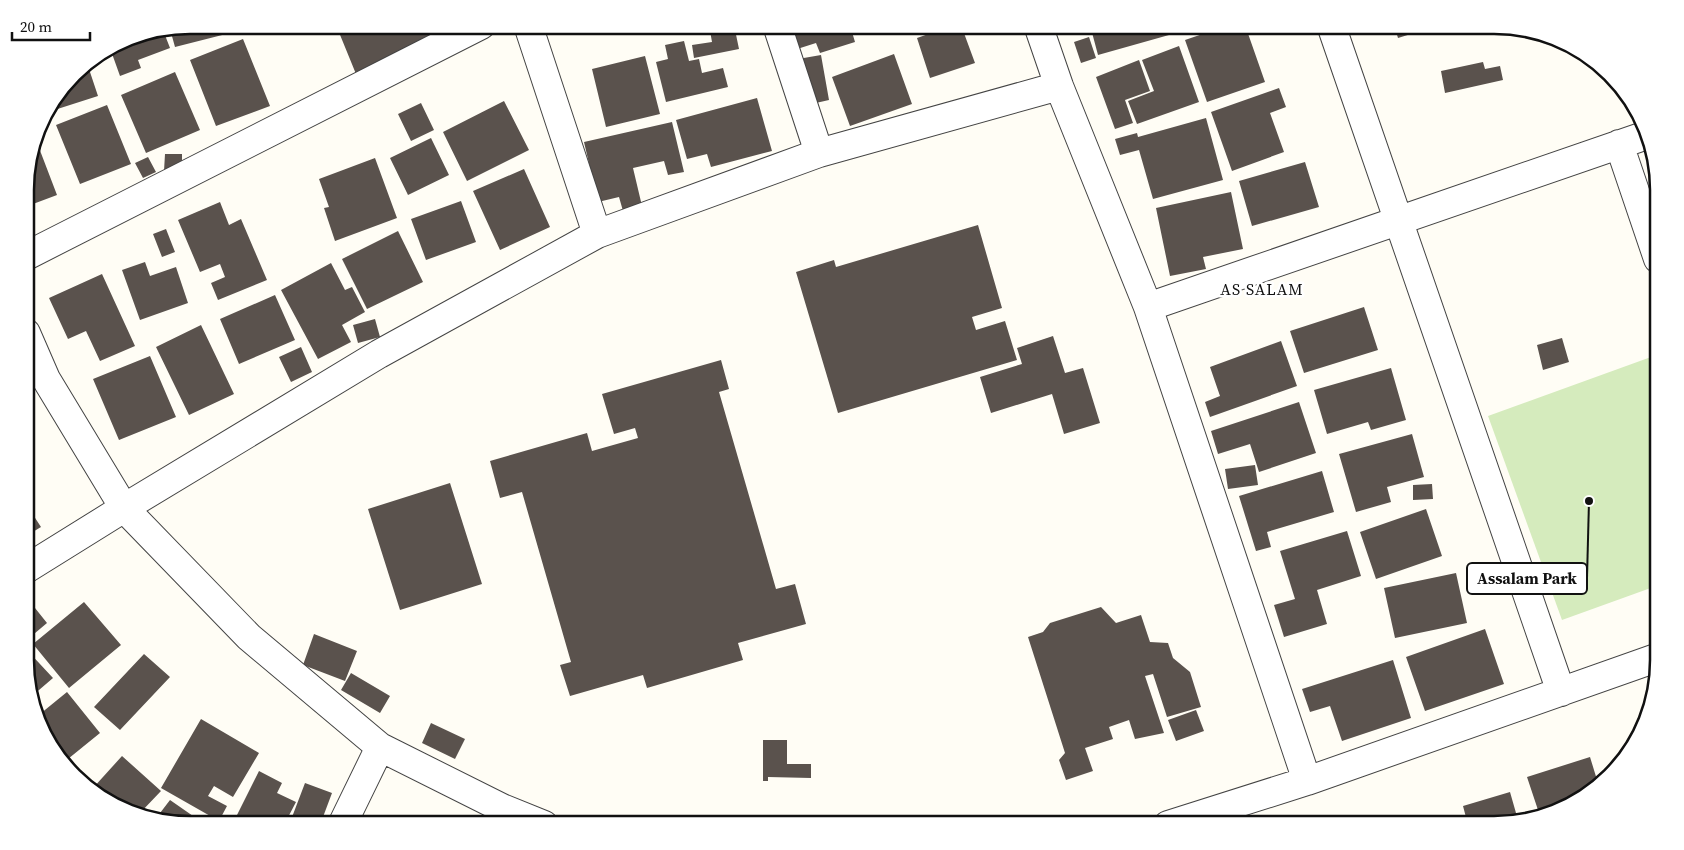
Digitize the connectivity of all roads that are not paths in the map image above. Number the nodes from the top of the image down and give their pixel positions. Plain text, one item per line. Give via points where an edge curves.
1 (463, 34) edge
2 (531, 34) edge
3 (780, 34) edge
4 (1041, 34) edge
5 (1334, 34) edge
6 (1059, 86) junction
7 (1631, 140) edge
8 (819, 153) junction
9 (1399, 221) junction
10 (1650, 223) edge
11 (597, 234) junction
12 (34, 252) edge
13 (1148, 307) junction
14 (34, 352) edge
15 (124, 508) junction
16 (34, 564) edge
17 (1650, 660) edge
18 (1561, 692) junction
19 (380, 747) junction
20 (1307, 781) junction
21 (346, 816) edge
22 (522, 816) edge
23 (1196, 816) edge

1 - 12 street
2 - 11 street
3 - 8 street
4 - 6 street
5 - 9 street
6 - 8 street
6 - 13 street
7 - 9 street
7 - 10 street
8 - 11 street
9 - 13 street
9 - 18 street
11 - 15 street via 379,354
13 - 20 street
14 - 15 street via 46,379
15 - 16 street
15 - 19 street via 250,637
17 - 18 street
18 - 20 street
19 - 21 street
19 - 22 street
20 - 23 street

